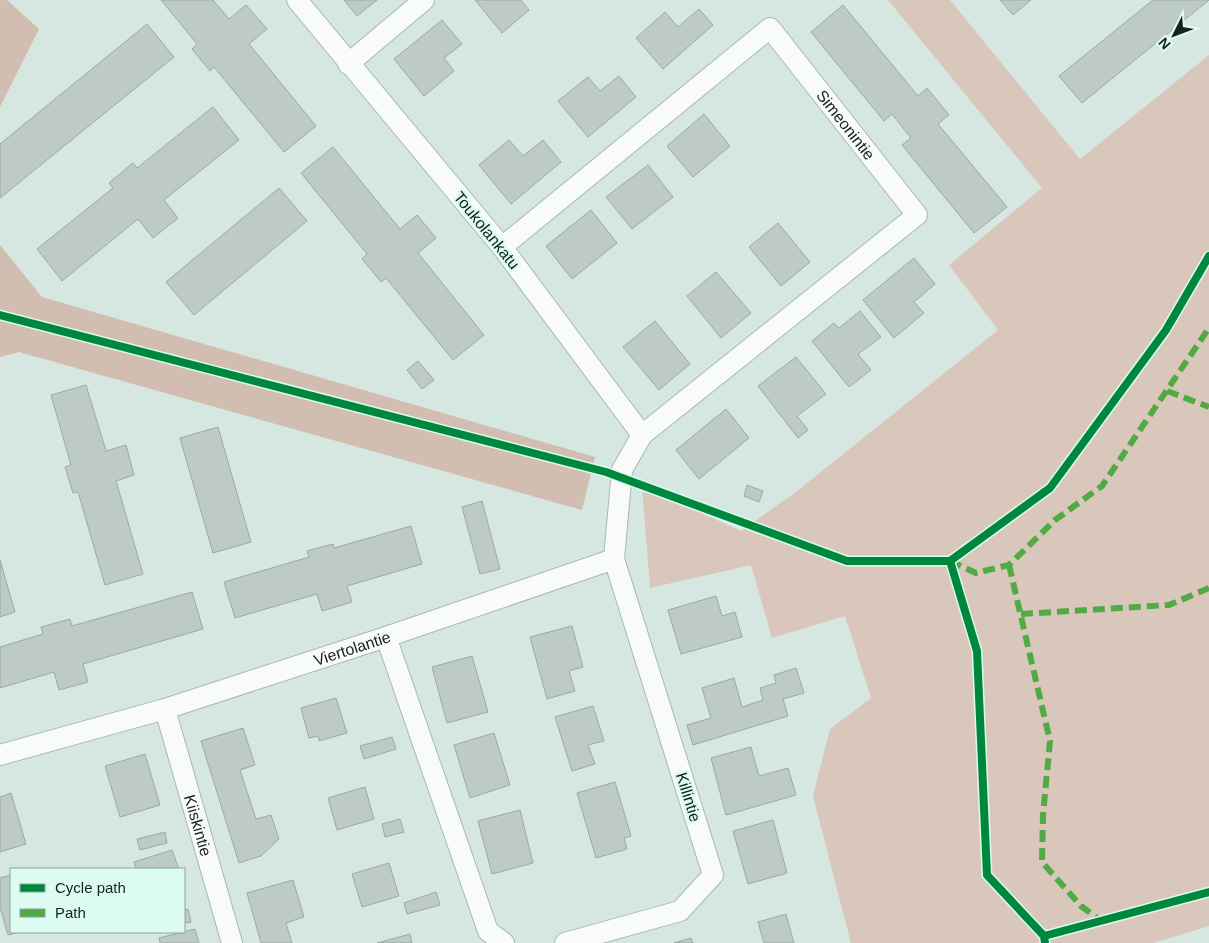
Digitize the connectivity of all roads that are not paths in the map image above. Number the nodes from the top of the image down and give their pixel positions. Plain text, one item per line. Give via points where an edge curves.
1 (296, 0) edge
2 (424, 0) edge
3 (348, 64) junction
4 (502, 247) junction
5 (642, 435) junction
6 (614, 559) junction
7 (386, 637) junction
8 (165, 709) junction
9 (0, 755) edge
10 (232, 943) edge
11 (504, 943) edge
12 (565, 943) edge

1 - 3 street, Toukolankatu
2 - 3 street
3 - 4 street, Toukolankatu
4 - 5 street, Toukolankatu
4 - 5 street, Simeonintie via 770,28 917,215
5 - 6 street via 622,470
6 - 7 street, Viertolantie
6 - 12 street, Killintie via 713,875 680,911
7 - 8 street, Viertolantie
7 - 11 street via 488,931
8 - 9 street, Viertolantie
8 - 10 street, Kiiskintie

